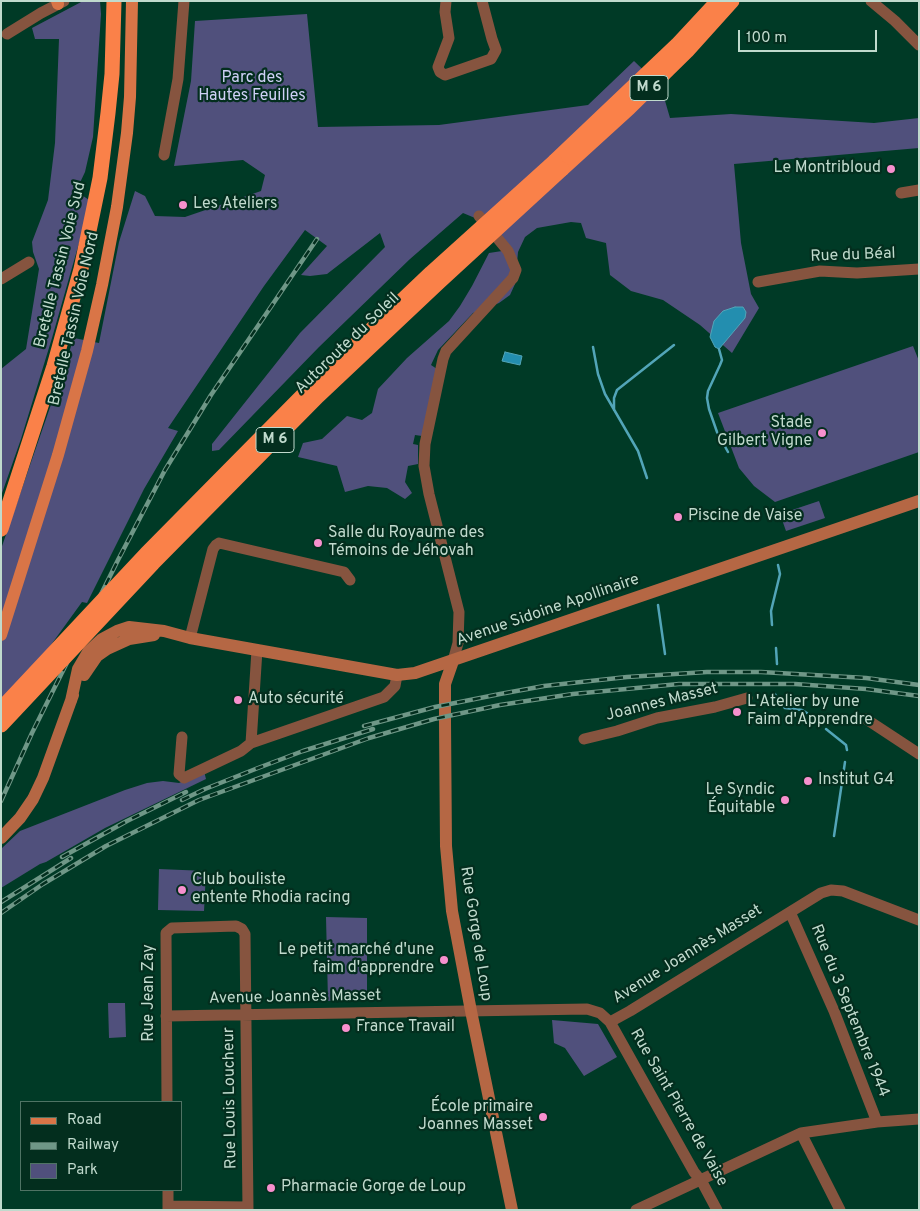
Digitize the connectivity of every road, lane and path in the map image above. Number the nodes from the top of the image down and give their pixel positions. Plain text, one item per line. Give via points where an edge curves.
1 (114, 1) edge
2 (132, 1) edge
3 (184, 1) edge
4 (446, 1) edge
5 (482, 1) edge
6 (718, 1) edge
7 (732, 1) edge
8 (871, 1) edge
9 (60, 2) edge
10 (4, 32) edge
11 (919, 46) edge
12 (164, 155) dead end
13 (559, 165) junction
14 (919, 190) edge
15 (901, 193) dead end
16 (479, 216) dead end
17 (30, 262) dead end
18 (919, 269) edge
19 (1, 279) edge
20 (758, 282) dead end
21 (919, 501) edge
22 (1, 529) edge
23 (350, 580) dead end
24 (1, 635) edge
25 (184, 637) junction
26 (257, 650) junction
27 (453, 661) junction
28 (397, 675) junction
29 (747, 698) dead end
30 (1, 709) edge
31 (866, 719) dead end
32 (1, 725) edge
33 (182, 738) dead end
34 (584, 739) dead end
35 (251, 743) junction
36 (919, 754) edge
37 (1, 838) edge
38 (790, 912) junction
39 (919, 920) edge
40 (242, 929) joint
41 (471, 1011) junction
42 (166, 1016) junction
43 (246, 1016) junction
44 (610, 1022) junction
45 (167, 1101) edge
46 (919, 1119) edge
47 (877, 1122) junction
48 (801, 1133) junction
49 (700, 1180) junction
50 (168, 1191) edge
51 (168, 1208) edge
52 (248, 1208) edge
53 (512, 1210) edge
54 (636, 1210) edge
55 (717, 1210) edge
56 (840, 1210) edge

1 - 22 highway, Bretelle Tassin Voie Sud via 112,74 101,170 81,269 30,445
2 - 24 main road, Bretelle Tassin Voie Nord via 127,132 102,285 60,446
3 - 12 street via 178,79
4 - 5 street via 449,38 438,67 445,75 492,59 496,50
6 - 13 highway, Autoroute du Soleil / M 6
7 - 13 highway, Autoroute du Soleil / M 6 via 629,108
8 - 11 street
9 - 10 street
13 - 30 highway, Autoroute du Soleil / M 6, bridge via 431,273 310,388 146,554
13 - 32 highway, Autoroute du Soleil / M 6, bridge via 318,396
14 - 15 street
16 - 27 street via 508,251 516,270 513,278 446,351 425,444 424,466 429,494 459,612 458,643
17 - 19 street
18 - 20 street, Rue du Béal via 857,273 820,271
21 - 27 main road, Avenue Sidoine Apollinaire
23 - 25 street via 344,572 216,545
25 - 26 main road, Avenue Sidoine Apollinaire
25 - 37 main road, Avenue Sidoine Apollinaire via 129,627 102,639 88,652 78,669 71,701 33,799
26 - 28 main road, Avenue Sidoine Apollinaire
26 - 35 street
27 - 28 main road, Avenue Sidoine Apollinaire
27 - 41 main road, Rue Gorge de Loup via 445,684 446,846 452,911
28 - 35 street via 395,686 384,697
29 - 34 street, Joannes Masset via 657,718
31 - 36 street
33 - 35 street via 179,774 184,778
38 - 39 street, Avenue Joannès Masset via 831,890 843,891
38 - 44 street, Avenue Joannès Masset
38 - 47 street, Rue du 3 Septembre 1944 via 834,1011
40 - 42 street, Rue Jean Zay via 236,926 168,930
40 - 43 street, Rue Louis Loucheur via 245,934
41 - 43 street, Avenue Joannès Masset
41 - 44 street, Avenue Joannès Masset via 587,1009 600,1013
41 - 53 main road, Rue Gorge de Loup
42 - 43 street, Avenue Joannès Masset
42 - 45 street, Rue Jean Zay
43 - 52 street, Rue Louis Loucheur
44 - 49 street, Rue Saint Pierre de Vaise
46 - 47 street
47 - 48 street
48 - 49 street
48 - 56 street
49 - 54 street
49 - 55 street, Rue Saint Pierre de Vaise
50 - 51 street
51 - 52 street, Rue Louis Loucheur

